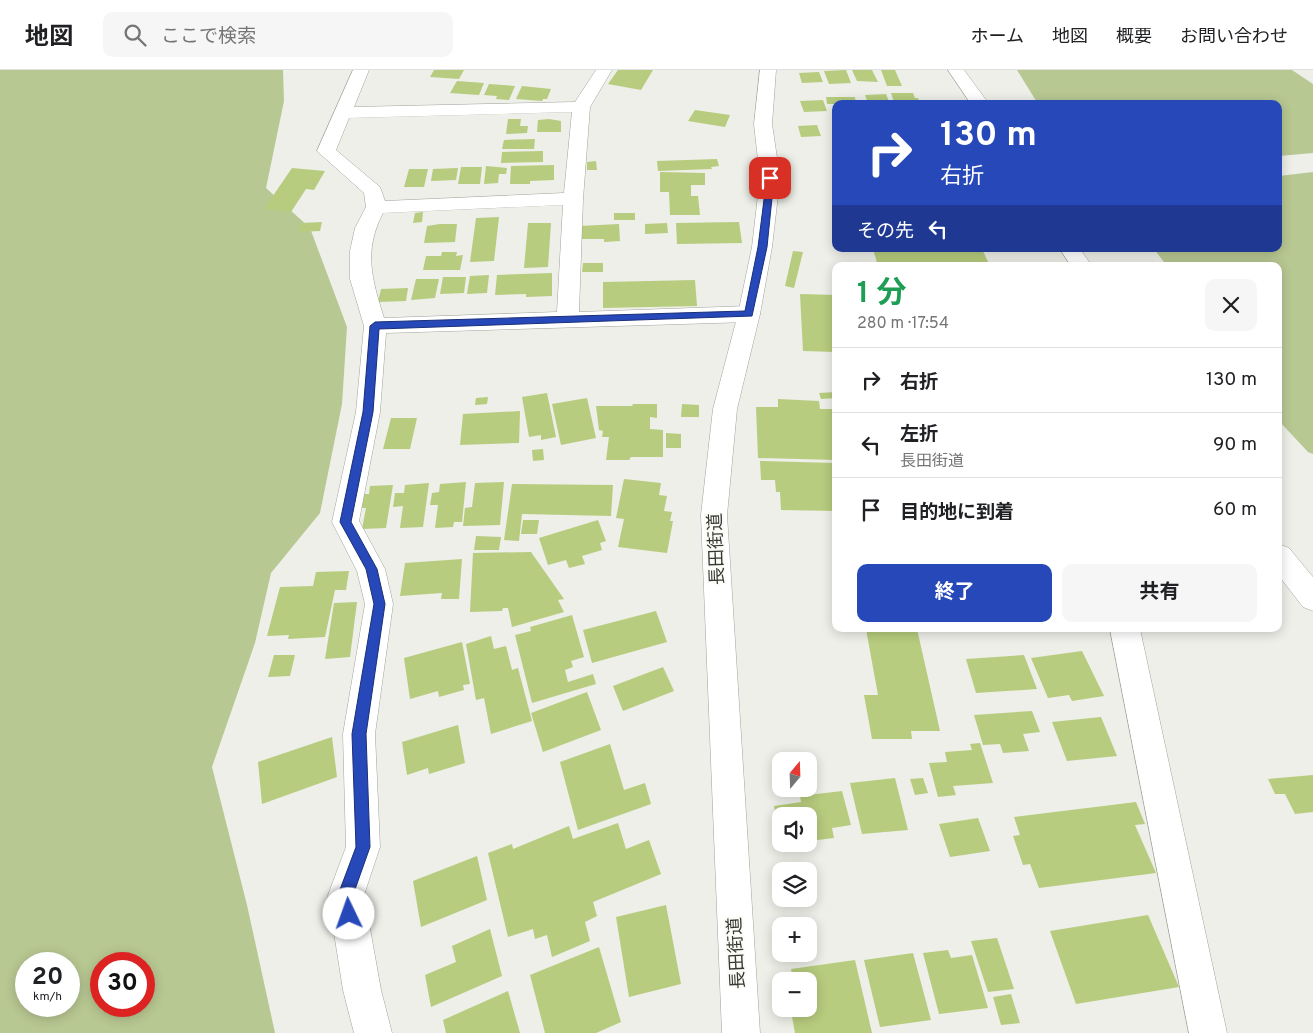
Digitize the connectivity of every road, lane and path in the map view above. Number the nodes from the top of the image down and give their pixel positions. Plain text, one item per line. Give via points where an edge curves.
1 (361, 70) edge
2 (604, 70) edge
3 (768, 70) edge
4 (956, 70) edge
5 (977, 100) edge
6 (581, 107) junction
7 (343, 112) junction
8 (573, 199) junction
9 (376, 207) junction
10 (749, 314) junction
11 (568, 319) junction
12 (375, 326) junction
13 (1282, 560) edge
14 (1313, 598) edge
15 (1126, 632) edge
16 (373, 1033) edge
17 (741, 1033) edge
18 (1208, 1033) edge

1 - 7 street
2 - 6 street
3 - 10 street, 長田街道 via 763,124 770,178 762,247
4 - 5 street
6 - 7 street
6 - 8 street
7 - 9 street via 326,151 373,191
8 - 9 street
8 - 11 street
9 - 12 street via 364,228 360,251 361,279
10 - 11 street
10 - 17 street, 長田街道 via 725,409 714,515
11 - 12 street
12 - 16 street via 368,412 345,522 371,569 380,604 359,734 363,847 346,895 362,990
13 - 14 street
15 - 18 street

